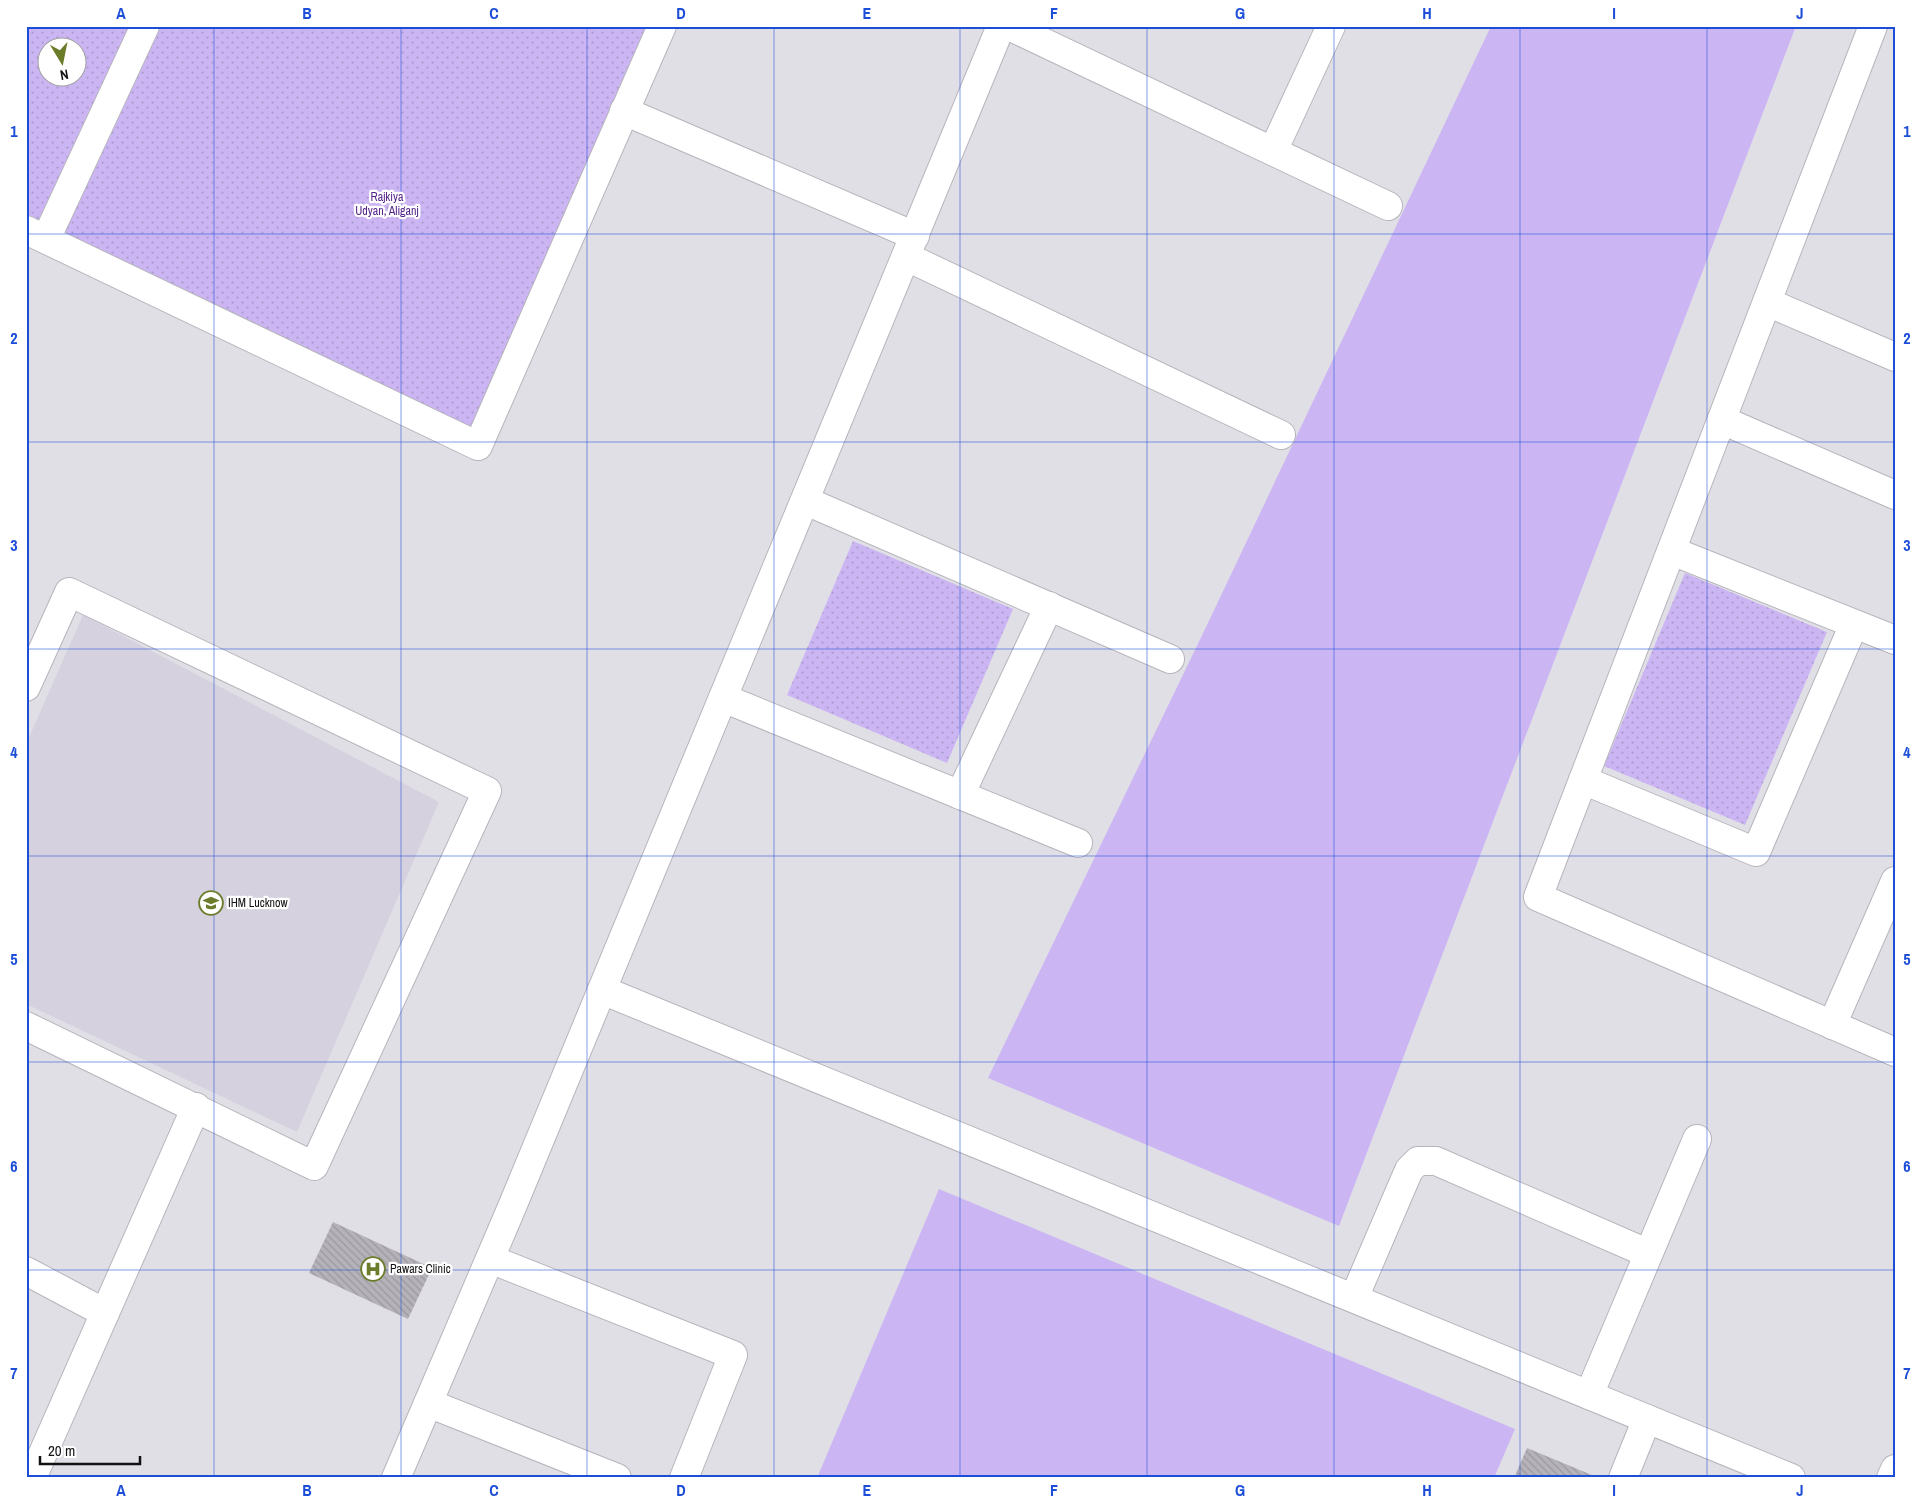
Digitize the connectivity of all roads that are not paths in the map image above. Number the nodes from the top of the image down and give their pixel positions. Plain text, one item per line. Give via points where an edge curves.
1 (662, 26) edge
2 (1001, 26) edge
3 (1010, 26) edge
4 (1331, 26) edge
5 (1873, 26) edge
6 (144, 27) edge
7 (624, 111) junction
8 (1273, 151) junction
9 (1388, 206) dead end
10 (36, 234) edge
11 (911, 246) junction
12 (1767, 302) junction
13 (1895, 357) edge
14 (1722, 420) junction
15 (1281, 435) dead end
16 (1895, 495) edge
17 (806, 501) junction
18 (1672, 550) junction
19 (1049, 606) junction
20 (1854, 624) junction
21 (1895, 640) edge
22 (1170, 659) dead end
23 (26, 687) edge
24 (723, 698) junction
25 (1584, 780) junction
26 (960, 795) junction
27 (1078, 844) dead end
28 (1895, 881) edge
29 (602, 990) junction
30 (1832, 1025) junction
31 (26, 1026) edge
32 (1895, 1052) edge
33 (196, 1107) junction
34 (1697, 1139) dead end
35 (1647, 1253) junction
36 (490, 1259) junction
37 (26, 1270) edge
38 (1354, 1298) junction
39 (105, 1313) junction
40 (1589, 1395) junction
41 (428, 1403) junction
42 (1648, 1419) junction
43 (1895, 1469) edge
44 (32, 1478) edge
45 (396, 1478) edge
46 (618, 1478) edge
47 (684, 1478) edge
48 (1623, 1478) edge
49 (1791, 1478) edge
50 (1891, 1478) edge

1 - 7 street
2 - 11 street
3 - 8 street
4 - 8 street
5 - 12 street
6 - 10 street
7 - 10 street via 478,446
7 - 11 street
8 - 9 street
11 - 15 street
11 - 17 street
12 - 13 street
12 - 14 street
14 - 16 street
14 - 18 street
17 - 19 street
17 - 24 street
18 - 20 street
18 - 25 street
19 - 22 street
19 - 26 street
20 - 21 street
20 - 25 street via 1756,852
23 - 33 street via 69,592 487,791 314,1166
24 - 26 street
24 - 29 street
25 - 30 street via 1538,897
26 - 27 street
28 - 30 street
29 - 36 street
29 - 38 street
30 - 32 street
31 - 33 street
33 - 39 street
34 - 35 street
35 - 38 street via 1436,1161 1418,1160 1409,1170
35 - 40 street
36 - 41 street
36 - 47 street via 733,1355
37 - 39 street
38 - 40 street
39 - 44 street
40 - 42 street
41 - 45 street
41 - 46 street
42 - 48 street
42 - 49 street
43 - 50 street

